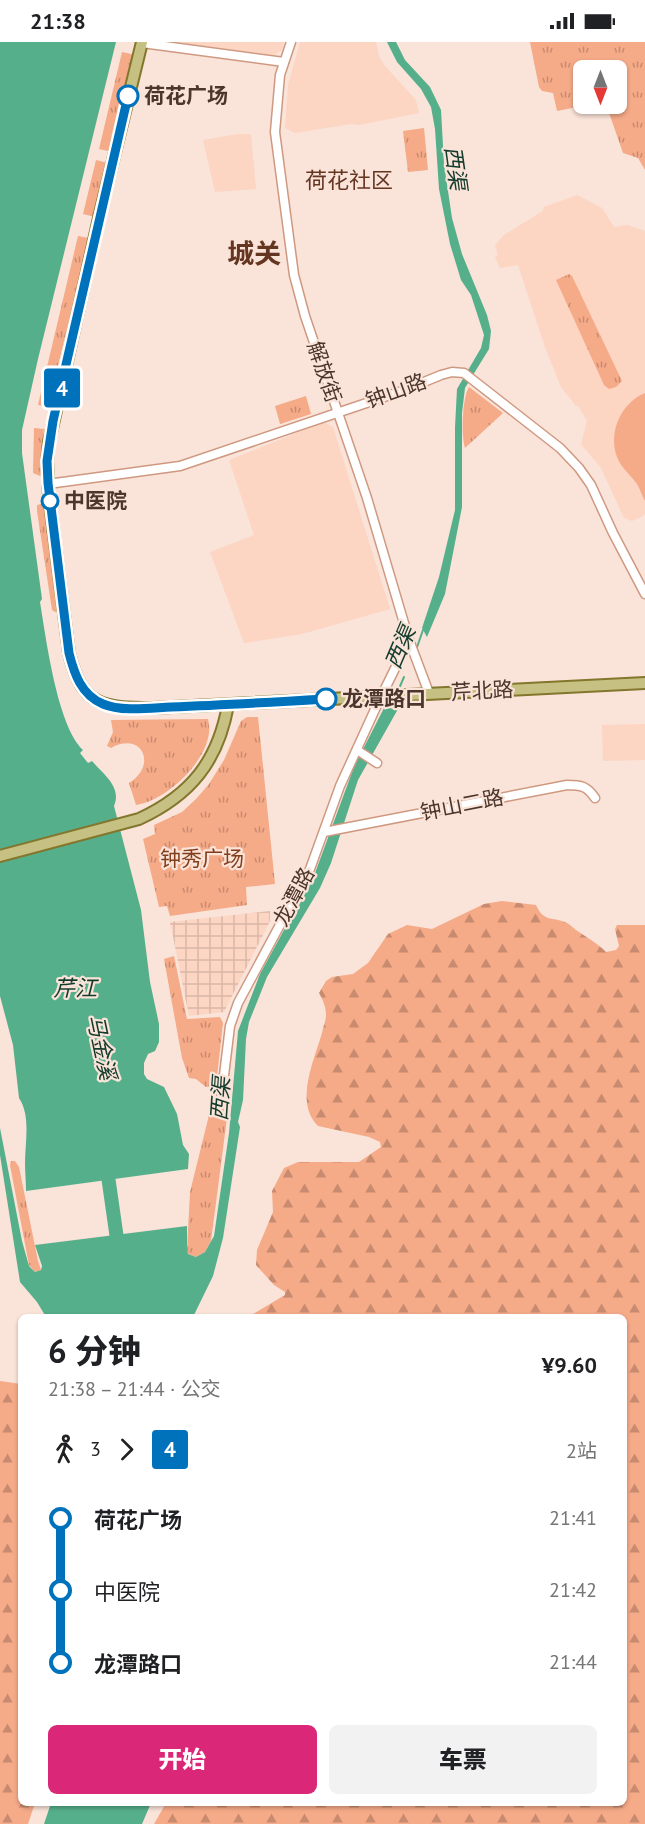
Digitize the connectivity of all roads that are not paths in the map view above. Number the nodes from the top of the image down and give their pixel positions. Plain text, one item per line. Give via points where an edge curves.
1 (142, 42) edge
2 (291, 42) edge
3 (284, 62) junction
4 (337, 412) junction
5 (48, 483) junction
6 (645, 594) edge
7 (409, 640) junction
8 (645, 683) edge
9 (429, 693) junction
10 (381, 697) junction
11 (228, 705) junction
12 (357, 750) junction
13 (377, 763) dead end
14 (595, 798) dead end
15 (324, 832) junction
16 (0, 856) edge
17 (221, 1100) dead end

1 - 3 street
1 - 5 main road via 53,421
2 - 3 street, 解放街
3 - 4 street, 解放街 via 275,132 294,275
4 - 5 street, 钟山路 via 180,466
4 - 6 street, 钟山路 via 441,375 464,373 560,448 579,468
4 - 7 street, 解放街
5 - 11 main road, 芹北路 via 69,653 82,688 103,704 138,708
7 - 9 street, 解放街
7 - 10 street, 龙潭路
8 - 9 main road, 芹北路
9 - 10 main road, 芹北路
10 - 11 main road, 芹北路
10 - 12 street, 龙潭路
11 - 16 main road via 220,738 204,769 191,785 156,811
12 - 13 street
12 - 15 street, 龙潭路
14 - 15 street, 钟山二路 via 587,787 567,785
15 - 17 street, 龙潭路 via 297,895 238,1003 230,1026

